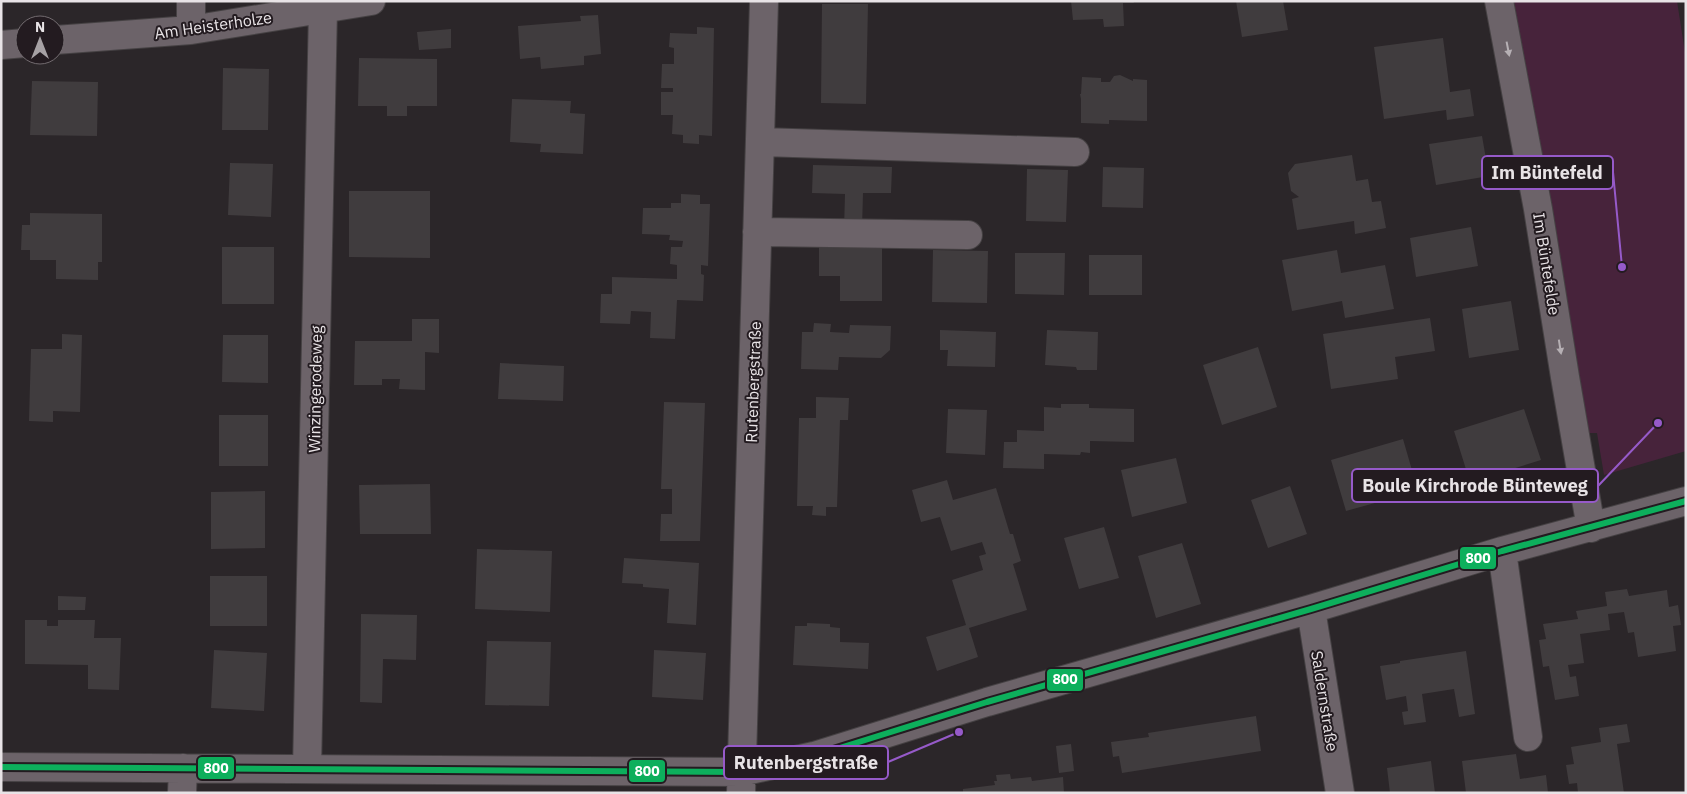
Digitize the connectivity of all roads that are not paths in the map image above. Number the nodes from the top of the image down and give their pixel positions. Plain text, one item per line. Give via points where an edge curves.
1 (191, 1) edge
2 (371, 1) edge
3 (764, 1) edge
4 (1499, 1) edge
5 (324, 9) junction
6 (190, 30) junction
7 (65, 39) edge
8 (15, 44) edge
9 (1, 45) edge
10 (760, 142) junction
11 (1075, 152) dead end
12 (757, 232) junction
13 (968, 235) dead end
14 (1686, 501) edge
15 (1591, 528) junction
16 (1502, 552) junction
17 (1310, 609) junction
18 (1528, 737) dead end
19 (1, 767) edge
20 (307, 769) junction
21 (183, 780) edge
22 (741, 782) edge
23 (1340, 793) edge

1 - 6 street
2 - 5 street, Am Heisterholze
3 - 10 street, Rutenbergstraße
4 -> 15 street, Im Büntefelde
5 - 6 street, Am Heisterholze
5 - 20 street, Winzingerodeweg
6 - 7 street, Am Heisterholze
8 - 9 street
10 - 11 street
10 - 12 street, Rutenbergstraße
12 - 13 street
12 - 22 street, Rutenbergstraße
14 - 15 street
15 - 16 street
16 - 17 street
16 - 18 street
17 - 22 street via 987,702
17 - 23 street, Saldernstraße
19 - 21 street
20 - 21 street
20 - 22 street

